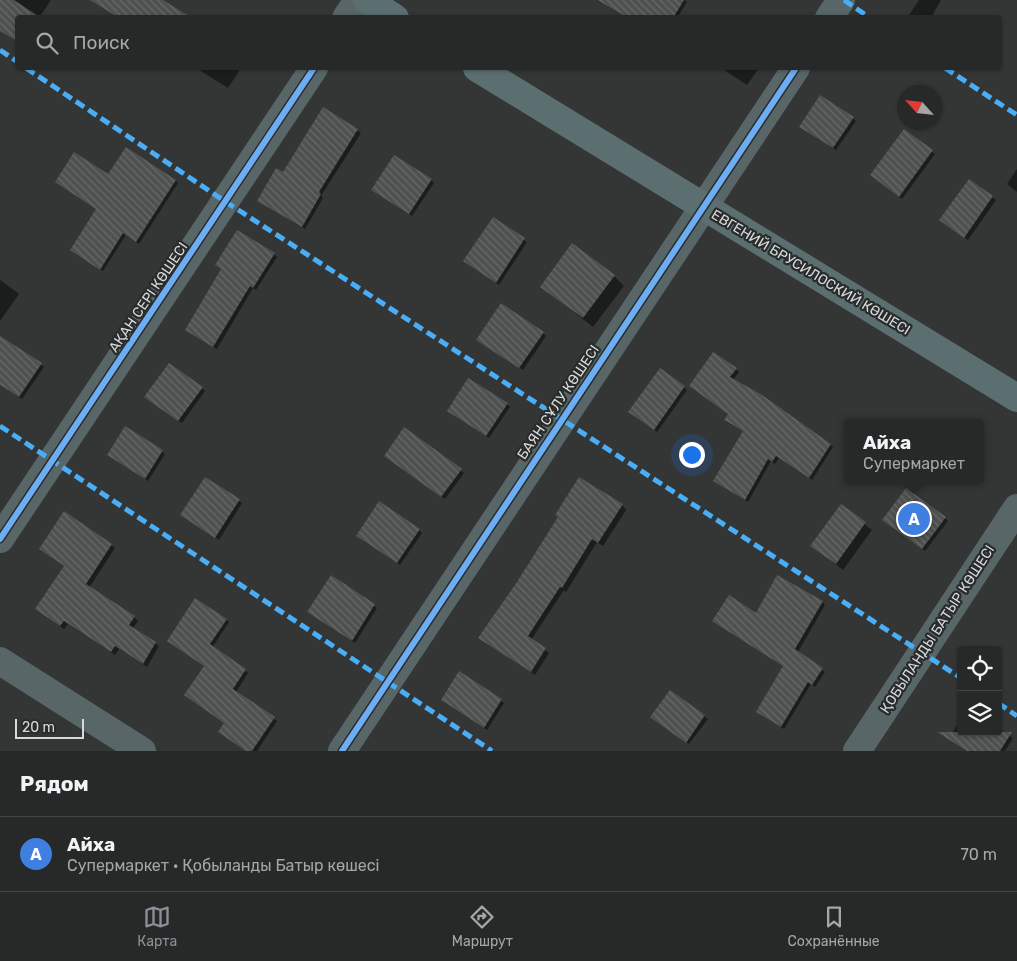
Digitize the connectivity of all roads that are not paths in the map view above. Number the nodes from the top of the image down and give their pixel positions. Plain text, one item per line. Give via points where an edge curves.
1 (358, 0) edge
2 (367, 0) edge
3 (840, 0) edge
4 (348, 15) edge
5 (390, 15) edge
6 (831, 15) edge
7 (313, 70) edge
8 (480, 70) edge
9 (795, 70) edge
10 (704, 206) junction
11 (1017, 398) edge
12 (1017, 508) edge
13 (0, 539) edge
14 (0, 661) edge
15 (142, 751) edge
16 (342, 751) edge
17 (857, 751) edge

1 - 4 street
2 - 5 main road
3 - 6 street
7 - 13 street, АҚАН СЕРІ КӨШЕСІ
8 - 10 main road, ЕВГЕНИЙ БРУСИЛОСКИЙ КӨШЕСІ
9 - 10 street, БАЯН СҰЛУ КӨШЕСІ
10 - 11 main road, ЕВГЕНИЙ БРУСИЛОСКИЙ КӨШЕСІ
10 - 16 street, БАЯН СҰЛУ КӨШЕСІ
12 - 17 street, ҚОБЫЛАНДЫ БАТЫР КӨШЕСІ
14 - 15 street

